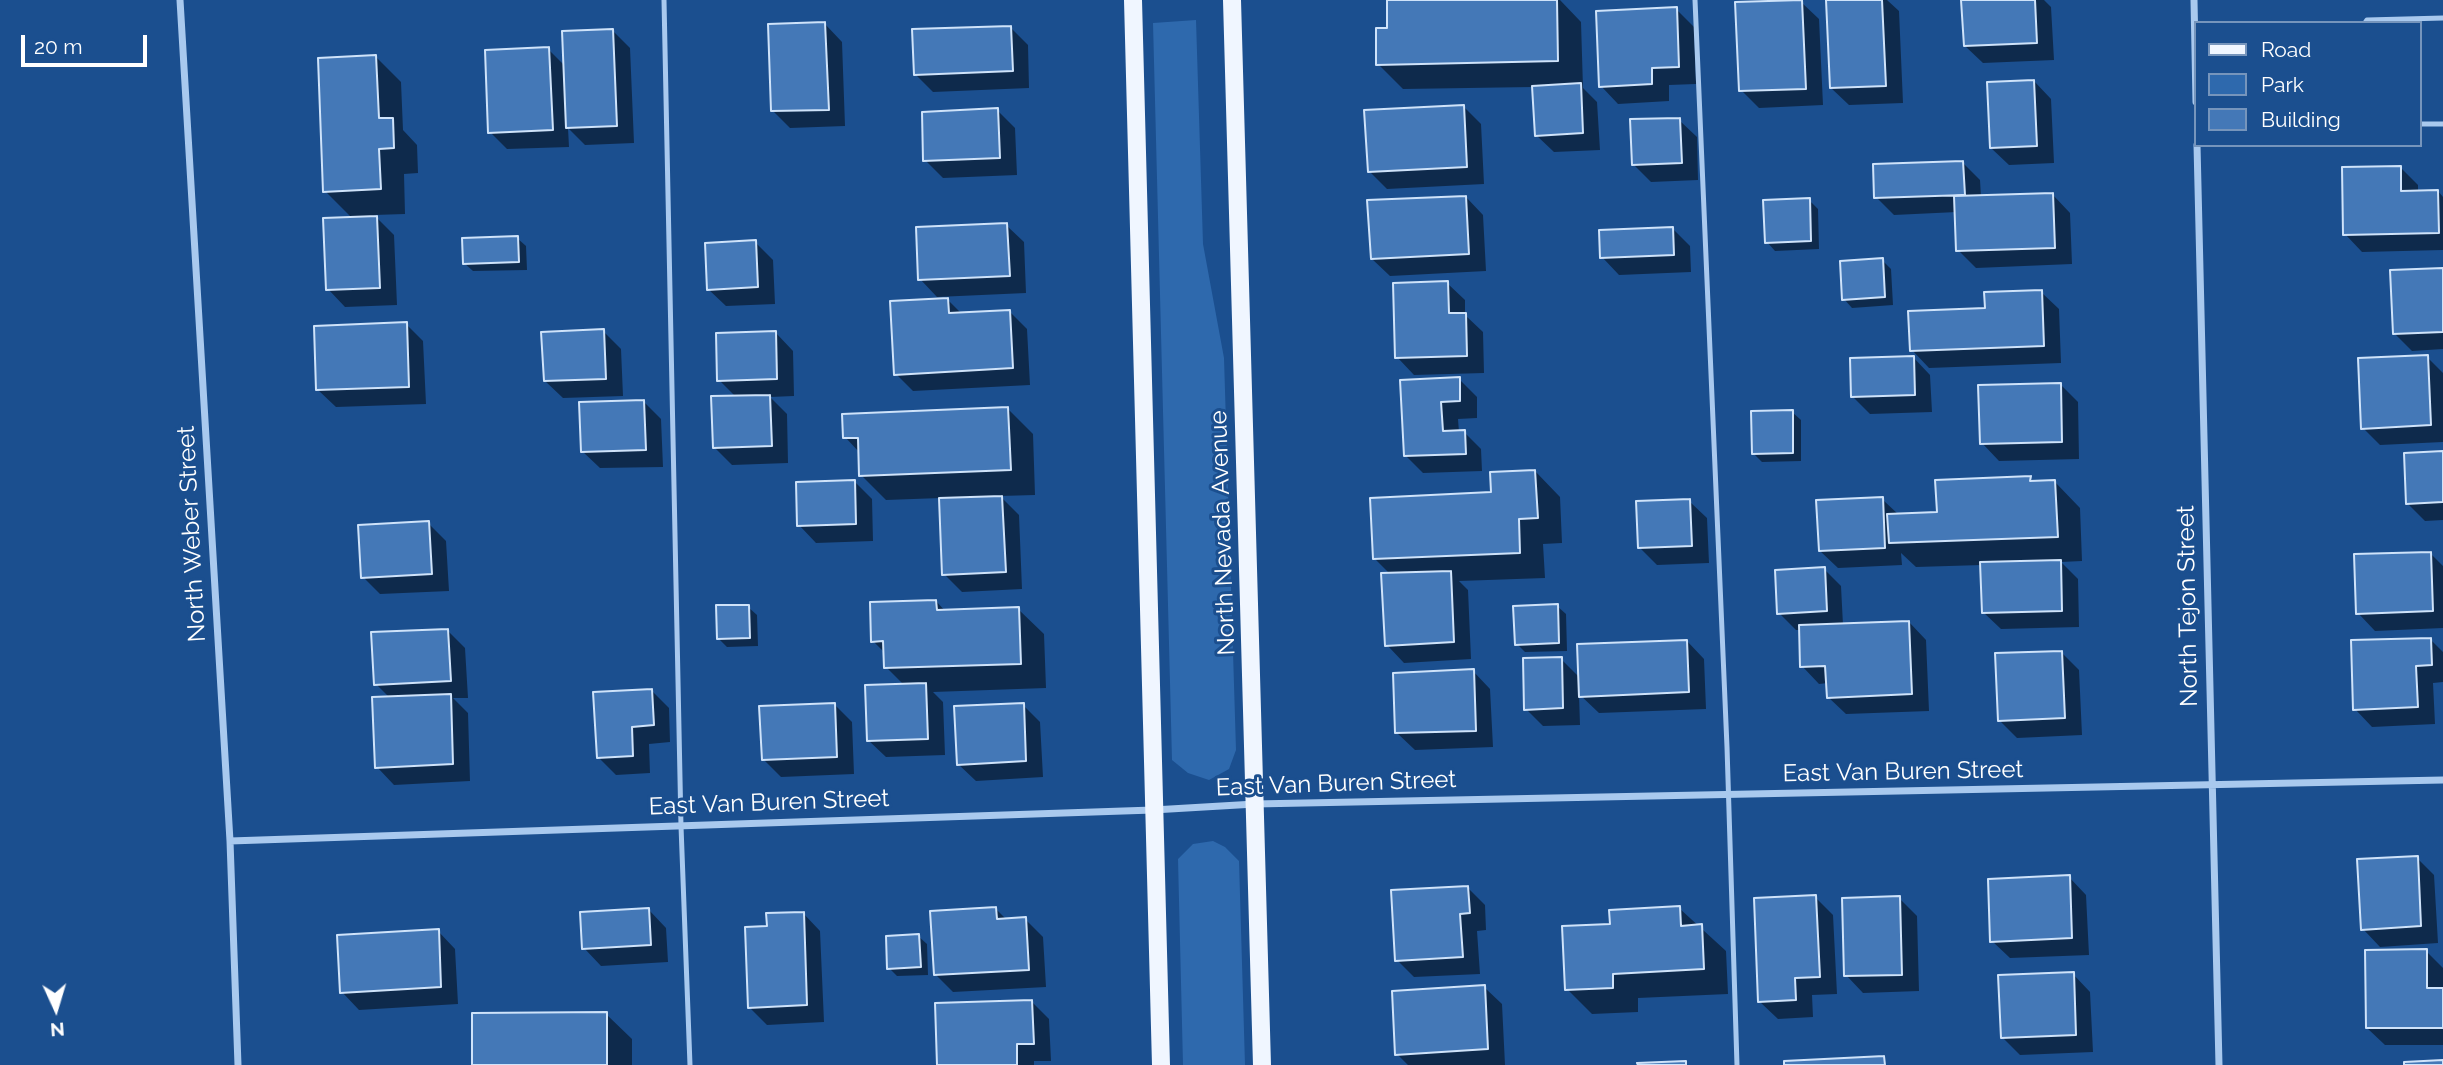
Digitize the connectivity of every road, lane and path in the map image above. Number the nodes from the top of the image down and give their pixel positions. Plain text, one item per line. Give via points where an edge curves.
1 (180, 0) edge
2 (664, 0) edge
3 (1133, 0) edge
4 (1233, 0) edge
5 (1695, 0) edge
6 (2194, 0) edge
7 (2443, 18) edge
8 (2195, 21) edge
9 (2366, 21) edge
10 (2422, 124) edge
11 (2443, 124) edge
12 (2197, 147) edge
13 (2443, 780) edge
14 (2211, 785) junction
15 (1729, 795) junction
16 (1255, 804) junction
17 (1153, 810) junction
18 (681, 826) junction
19 (230, 841) junction
20 (237, 1065) edge
21 (690, 1065) edge
22 (1161, 1065) edge
23 (1262, 1065) edge
24 (1737, 1065) edge
25 (2219, 1065) edge

1 - 19 street, North Weber Street
2 - 18 lane
3 - 17 main road
4 - 16 main road, North Nevada Avenue
5 - 15 lane
6 - 8 street
7 - 9 lane
10 - 11 lane
12 - 14 street, North Tejon Street
13 - 14 street, East Van Buren Street
14 - 15 street, East Van Buren Street
14 - 25 street, North Tejon Street
15 - 16 street, East Van Buren Street
15 - 24 lane
16 - 17 street, East Van Buren Street
16 - 23 main road, North Nevada Avenue
17 - 18 street, East Van Buren Street
17 - 22 main road
18 - 19 street, East Van Buren Street
18 - 21 lane
19 - 20 street, North Weber Street

